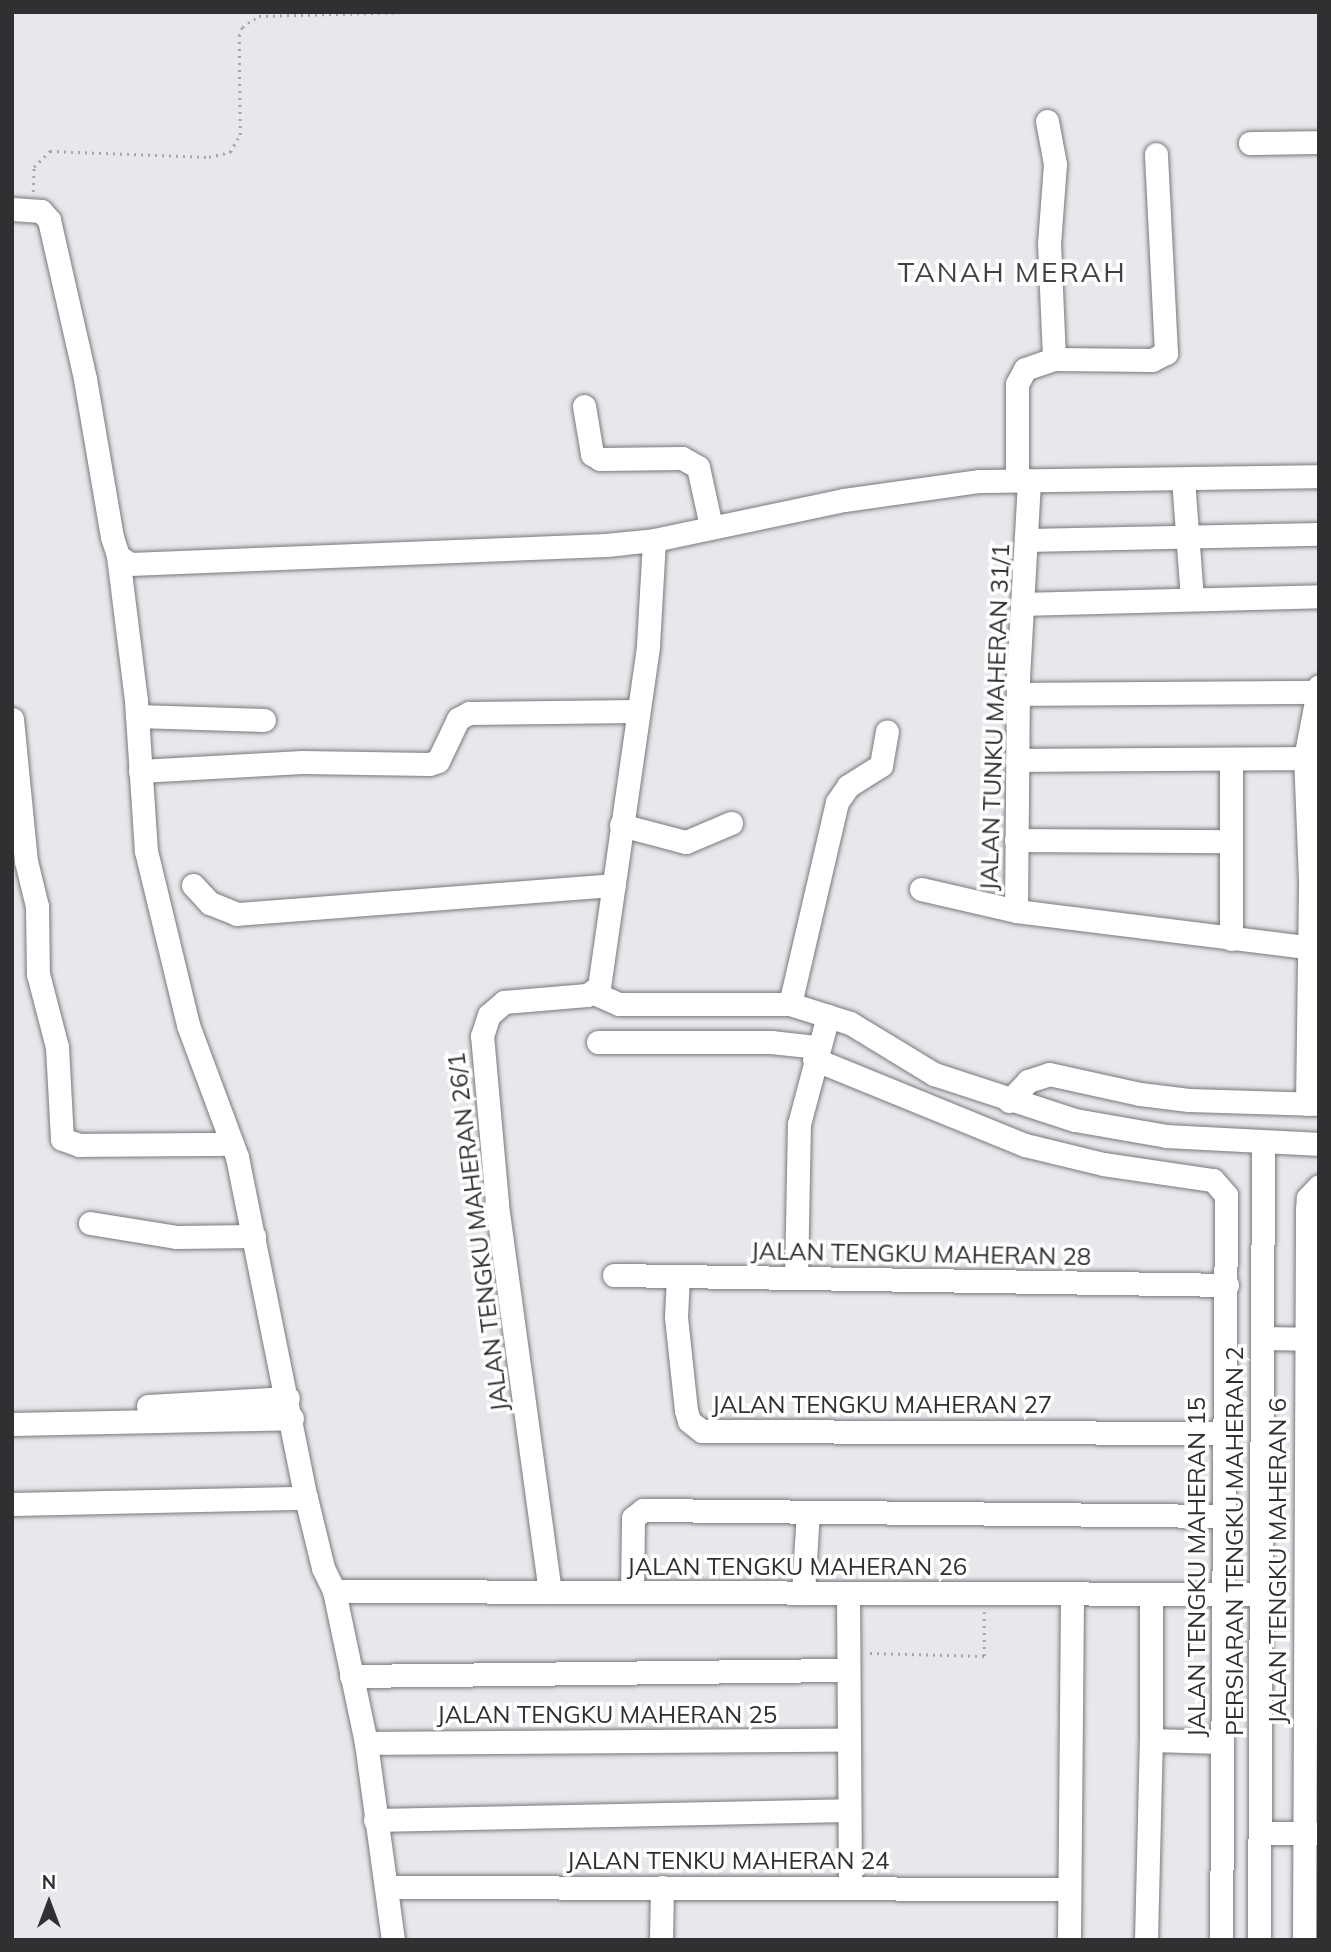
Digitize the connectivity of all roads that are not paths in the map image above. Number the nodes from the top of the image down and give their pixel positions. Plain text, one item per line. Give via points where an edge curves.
1 (1047, 121) dead end
2 (1319, 142) edge
3 (1250, 143) dead end
4 (1156, 154) dead end
5 (23, 209) edge
6 (1054, 359) junction
7 (584, 405) dead end
8 (1319, 476) edge
9 (1183, 479) junction
10 (1023, 480) junction
11 (710, 526) junction
12 (1319, 534) edge
13 (1190, 537) junction
14 (654, 540) junction
15 (1026, 540) junction
16 (118, 556) junction
17 (1319, 596) edge
18 (1192, 599) junction
19 (1022, 604) junction
20 (1318, 689) edge
21 (1018, 694) junction
22 (637, 711) junction
23 (137, 716) junction
24 (12, 719) edge
25 (264, 720) dead end
26 (887, 732) dead end
27 (1305, 758) junction
28 (1231, 759) junction
29 (1017, 761) junction
30 (140, 771) junction
31 (731, 823) dead end
32 (621, 825) junction
33 (1016, 840) junction
34 (1231, 841) junction
35 (1315, 880) edge
36 (193, 885) dead end
37 (614, 885) junction
38 (921, 889) dead end
39 (1016, 911) junction
40 (1231, 939) junction
41 (1314, 949) edge
42 (594, 993) junction
43 (790, 1004) junction
44 (828, 1016) junction
45 (598, 1042) dead end
46 (815, 1054) junction
47 (1009, 1101) junction
48 (1313, 1104) edge
49 (1263, 1142) junction
50 (232, 1144) junction
51 (1319, 1144) edge
52 (1319, 1186) edge
53 (90, 1223) dead end
54 (254, 1236) junction
55 (1313, 1255) edge
56 (614, 1275) dead end
57 (678, 1276) junction
58 (796, 1278) junction
59 (1227, 1284) junction
60 (1263, 1338) junction
61 (1313, 1339) edge
62 (290, 1408) junction
63 (12, 1415) edge
64 (12, 1424) edge
65 (1312, 1427) edge
66 (1223, 1433) junction
67 (1312, 1497) edge
68 (306, 1498) junction
69 (12, 1504) edge
70 (808, 1513) junction
71 (1227, 1516) junction
72 (334, 1591) junction
73 (550, 1592) junction
74 (632, 1592) junction
75 (803, 1594) junction
76 (848, 1594) junction
77 (1261, 1594) junction
78 (1072, 1595) junction
79 (1151, 1595) junction
80 (1224, 1596) junction
81 (854, 1662) junction
82 (351, 1676) junction
83 (1312, 1694) edge
84 (849, 1740) junction
85 (1151, 1740) junction
86 (1221, 1742) junction
87 (366, 1743) junction
88 (1311, 1762) edge
89 (847, 1810) junction
90 (375, 1820) junction
91 (1260, 1833) junction
92 (1312, 1833) edge
93 (850, 1886) junction
94 (386, 1887) junction
95 (662, 1887) junction
96 (1069, 1888) junction
97 (1312, 1902) edge
98 (393, 1940) edge
99 (661, 1940) edge
100 (1069, 1940) edge
101 (1146, 1940) edge
102 (1221, 1940) edge
103 (1259, 1940) edge
104 (1304, 1940) edge

1 - 6 street via 1055,164 1049,243
2 - 3 street
4 - 6 street via 1166,353 1152,360
5 - 16 street via 49,220
6 - 10 street, JALAN TUNKU MAHERAN 31/1 via 1025,369 1017,384
7 - 11 street via 592,454 600,459 682,458 698,467
8 - 9 street
9 - 10 street
9 - 13 street
10 - 11 street via 980,481 844,500
10 - 15 street, JALAN TUNKU MAHERAN 31/1
11 - 14 street
12 - 13 street
13 - 15 street
13 - 18 street
14 - 16 street via 274,561 130,564
14 - 22 street via 648,645
15 - 19 street, JALAN TUNKU MAHERAN 31/1
16 - 23 street
17 - 18 street
18 - 19 street
19 - 21 street, JALAN TUNKU MAHERAN 31/1
20 - 21 street
20 - 27 street
21 - 29 street, JALAN TUNKU MAHERAN 31/1
22 - 30 street via 469,713 458,719 438,761 429,764 302,762
22 - 32 street
23 - 25 street
23 - 30 street
24 - 50 street via 26,861 37,906 38,974 55,1028 62,1139 79,1145
26 - 43 street via 881,765 848,786 836,802
27 - 28 street
27 - 35 street
28 - 29 street
28 - 34 street
29 - 33 street, JALAN TUNKU MAHERAN 31/1
30 - 50 street via 146,851 169,948 188,1025
31 - 32 street via 686,842
32 - 37 street
33 - 34 street
33 - 39 street, JALAN TUNKU MAHERAN 31/1
34 - 40 street
35 - 41 street
36 - 37 street via 210,903 237,914
37 - 42 street via 603,977
38 - 39 street
39 - 40 street, JALAN TUNKU MAHERAN 31/1
40 - 41 street, JALAN TUNKU MAHERAN 31/1
41 - 48 street
42 - 43 street via 619,1004
42 - 73 street, JALAN TENGKU MAHERAN 26/1 via 503,1002 489,1015 482,1036 497,1203
43 - 44 street
44 - 46 street
44 - 47 street via 876,1037 934,1074
45 - 46 street via 771,1042
46 - 58 street via 799,1124
46 - 59 street, JALAN TENGKU MAHERAN 15 via 1013,1141 1103,1164 1205,1178 1220,1185 1226,1195
47 - 48 street via 1037,1075 1049,1074 1140,1094
47 - 49 street via 1119,1130
49 - 51 street
49 - 60 street, PERSIARAN TENGKU MAHERAN 2
50 - 54 street
52 - 55 street, JALAN TENGKU MAHERAN 6 via 1308,1198
53 - 54 street via 176,1237
54 - 62 street
55 - 61 street, JALAN TENGKU MAHERAN 6
56 - 57 street, JALAN TENGKU MAHERAN 28
57 - 58 street, JALAN TENGKU MAHERAN 28
57 - 66 street, JALAN TENGKU MAHERAN 27 via 676,1317 686,1410 689,1421 702,1431
58 - 59 street, JALAN TENGKU MAHERAN 28
59 - 66 street, JALAN TENGKU MAHERAN 15
60 - 61 street
60 - 77 street, PERSIARAN TENGKU MAHERAN 2
61 - 65 street, JALAN TENGKU MAHERAN 6
62 - 63 street
62 - 64 street
62 - 68 street
65 - 67 street, JALAN TENGKU MAHERAN 6
66 - 71 street, JALAN TENGKU MAHERAN 15
67 - 83 street, JALAN TENGKU MAHERAN 6
68 - 69 street
68 - 72 street via 323,1568
70 - 71 street
70 - 74 street via 636,1512
70 - 75 street
71 - 80 street, JALAN TENGKU MAHERAN 15
72 - 73 street, JALAN TENGKU MAHERAN 26
72 - 82 street
73 - 74 street, JALAN TENGKU MAHERAN 26
74 - 75 street, JALAN TENGKU MAHERAN 26
75 - 76 street, JALAN TENGKU MAHERAN 26
76 - 78 street, JALAN TENGKU MAHERAN 26
76 - 81 street
77 - 80 street, JALAN TENGKU MAHERAN 26
77 - 91 street, PERSIARAN TENGKU MAHERAN 2
78 - 79 street, JALAN TENGKU MAHERAN 26
78 - 96 street
79 - 80 street, JALAN TENGKU MAHERAN 26
79 - 85 street
80 - 86 street, JALAN TENGKU MAHERAN 15
81 - 82 street
81 - 84 street
82 - 87 street
83 - 88 street, JALAN TENGKU MAHERAN 6
84 - 87 street, JALAN TENGKU MAHERAN 25
84 - 89 street
85 - 86 street
85 - 101 street
86 - 102 street, JALAN TENGKU MAHERAN 15
87 - 90 street
88 - 92 street, JALAN TENGKU MAHERAN 6
89 - 90 street
89 - 93 street
90 - 94 street
91 - 92 street
91 - 103 street, PERSIARAN TENGKU MAHERAN 2
92 - 97 street, JALAN TENGKU MAHERAN 6
93 - 95 street, JALAN TENKU MAHERAN 24
93 - 96 street, JALAN TENKU MAHERAN 24
94 - 95 street, JALAN TENKU MAHERAN 24
94 - 98 street
95 - 99 street
96 - 100 street
97 - 104 street, JALAN TENGKU MAHERAN 6

